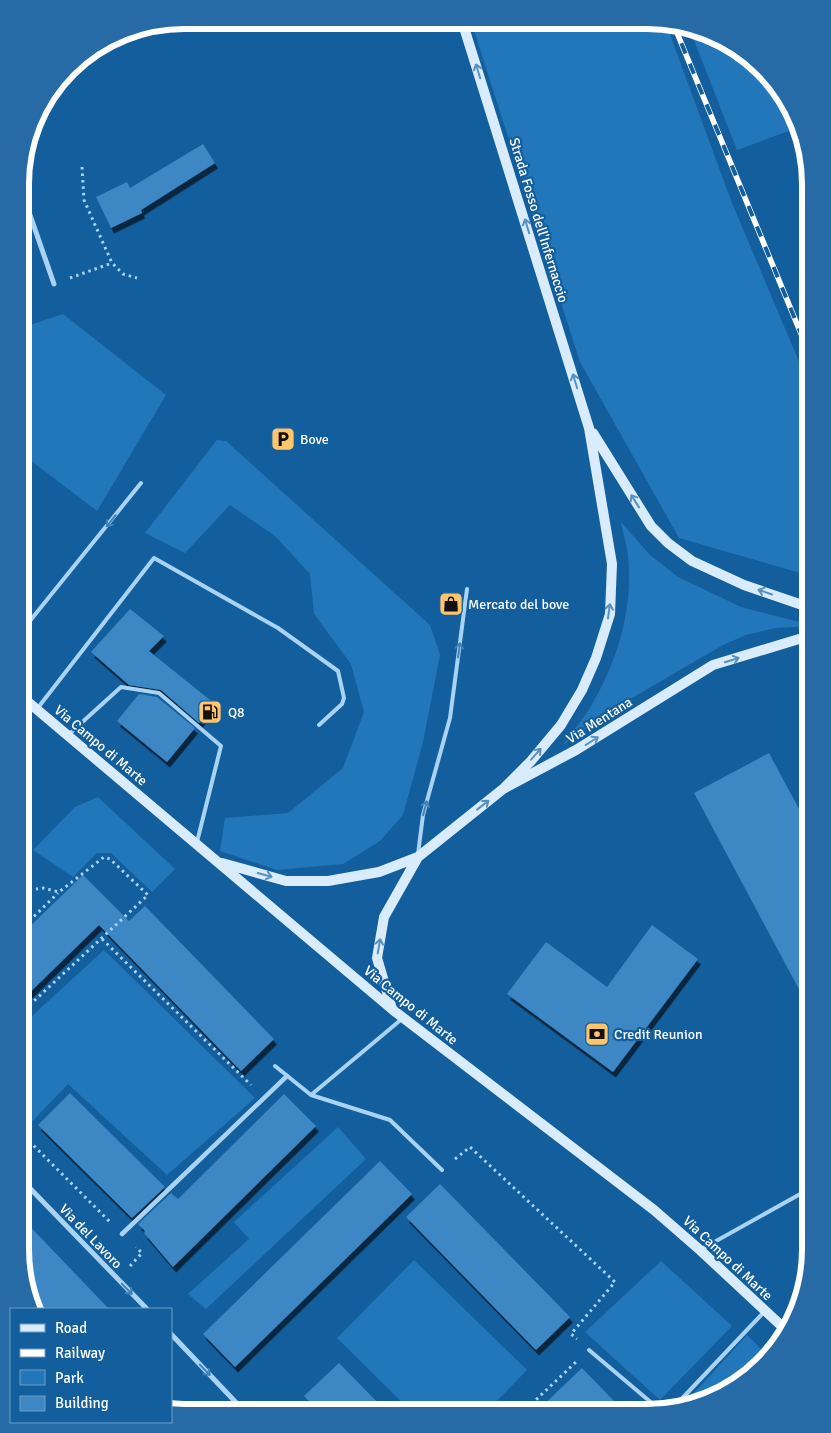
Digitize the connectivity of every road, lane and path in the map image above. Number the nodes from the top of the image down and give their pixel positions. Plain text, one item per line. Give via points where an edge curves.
1 (464, 29) edge
2 (82, 167) dead end
3 (29, 212) edge
4 (112, 263) junction
5 (136, 278) dead end
6 (54, 284) joint
7 (589, 428) junction
8 (142, 483) dead end
9 (467, 589) dead end
10 (802, 605) edge
11 (29, 622) edge
12 (802, 639) edge
13 (29, 702) edge
14 (37, 709) junction
15 (319, 725) dead end
16 (68, 735) junction
17 (503, 789) junction
18 (196, 844) junction
19 (418, 857) junction
20 (218, 862) junction
21 (29, 890) edge
22 (59, 892) junction
23 (29, 921) edge
24 (102, 939) junction
25 (29, 1006) edge
26 (393, 1010) junction
27 (403, 1018) junction
28 (275, 1066) dead end
29 (287, 1076) junction
30 (311, 1095) junction
31 (264, 1098) junction
32 (29, 1141) edge
33 (442, 1170) joint
34 (29, 1187) edge
35 (802, 1193) edge
36 (122, 1234) joint
37 (700, 1250) junction
38 (146, 1308) edge
39 (764, 1311) junction
40 (781, 1326) edge
41 (172, 1335) edge
42 (589, 1350) junction
43 (680, 1401) edge
44 (237, 1404) edge
45 (532, 1404) edge
46 (653, 1404) edge

7 -> 1 main road, Strada Fosso dell'Infernaccio
2 - 4 path via 84,200
3 - 6 street
4 - 5 path via 123,274
4 - 6 path
10 -> 7 main road via 744,585 692,561 668,543 651,526
17 -> 7 main road via 561,725 582,690 610,614 612,564
8 -> 11 lane
19 -> 9 lane via 423,815 450,718
17 -> 12 main road, Via Mentana via 576,750 713,665
13 - 14 main road, Via Campo di Marte
14 - 15 lane via 154,558 278,628 338,671 344,698 342,704
14 - 16 main road, Via Campo di Marte
16 - 18 main road, Via Campo di Marte
16 - 18 lane via 121,687 159,693 221,746
19 -> 17 main road, Via Mentana
18 - 20 main road, Via Campo di Marte
20 -> 19 main road, Via Mentana via 286,881 328,881 379,872
26 -> 19 main road, Via Mentana via 377,958 384,917
20 - 26 main road, Via Campo di Marte
21 - 22 path via 43,888
22 - 23 path
22 - 24 path via 104,857 148,895
24 - 25 path
24 - 31 path
26 - 27 main road, Via Campo di Marte
27 - 30 lane
27 - 37 main road, Via Campo di Marte via 654,1210
28 - 29 lane
29 - 30 lane
29 - 31 street
30 - 33 lane via 390,1120
31 - 36 street
32 - 36 path
33 - 42 path via 470,1147 615,1282 571,1334
34 -> 38 street, Via del Lavoro
35 - 37 lane
37 - 39 main road, Via Campo di Marte
39 - 40 main road, Via Campo di Marte
39 - 43 lane
41 -> 44 street
42 - 45 path
42 - 46 lane

